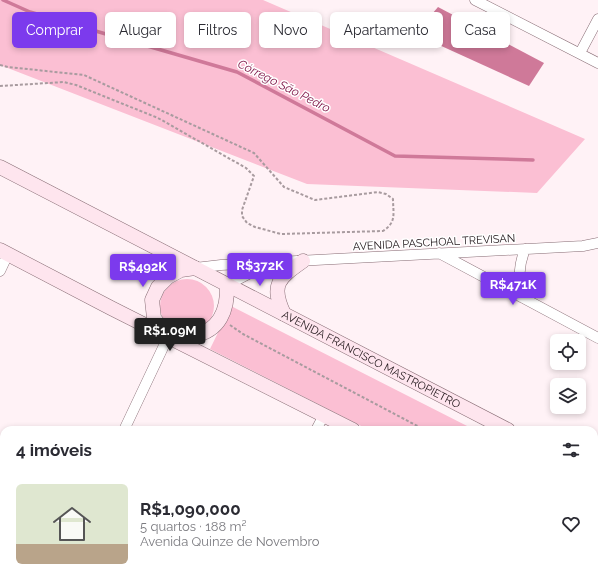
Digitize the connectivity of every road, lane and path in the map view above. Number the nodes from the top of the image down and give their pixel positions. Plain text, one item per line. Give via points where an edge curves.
1 (475, 0) edge
2 (598, 19) edge
3 (580, 54) junction
4 (598, 63) edge
5 (0, 65) edge
6 (0, 86) edge
7 (0, 167) edge
8 (598, 243) edge
9 (525, 249) junction
10 (4, 252) edge
11 (439, 253) junction
12 (303, 261) junction
13 (271, 262) junction
14 (195, 268) junction
15 (0, 271) edge
16 (227, 285) junction
17 (521, 297) junction
18 (284, 314) junction
19 (221, 318) junction
20 (168, 337) junction
21 (598, 338) edge
22 (324, 415) junction
23 (126, 426) edge
24 (318, 426) edge
25 (345, 426) edge
26 (417, 426) edge
27 (500, 426) edge

1 - 3 street
2 - 3 street
3 - 4 street
5 - 6 path via 84,75 254,153 284,187 302,195 315,200 368,192 386,194 392,199 394,220 383,231 281,234 255,227 247,223 242,216 254,176 246,168 158,118 64,82
7 - 14 main road, AVENIDA FRANCISCO MASTROPIETRO
8 - 9 street, AVENIDA PASCHOAL TREVISAN
9 - 11 street, AVENIDA PASCHOAL TREVISAN
9 - 17 street via 518,278
10 - 15 street
10 - 20 main road
11 - 12 street, AVENIDA PASCHOAL TREVISAN
11 - 17 street
12 - 13 street, AVENIDA PASCHOAL TREVISAN
12 - 18 main road via 280,280 277,291
13 - 14 street, AVENIDA PASCHOAL TREVISAN
13 - 16 street, AVENIDA PASCHOAL TREVISAN
14 - 16 main road, AVENIDA FRANCISCO MASTROPIETRO
14 - 20 main road via 181,270 168,277 158,287 152,300 154,318
16 - 18 main road, AVENIDA FRANCISCO MASTROPIETRO
16 - 19 main road via 225,308
17 - 21 street
18 - 27 main road, AVENIDA FRANCISCO MASTROPIETRO
19 - 20 main road via 210,330 193,336
19 - 26 path via 243,334
20 - 22 main road
20 - 23 street
22 - 24 street
22 - 25 main road

